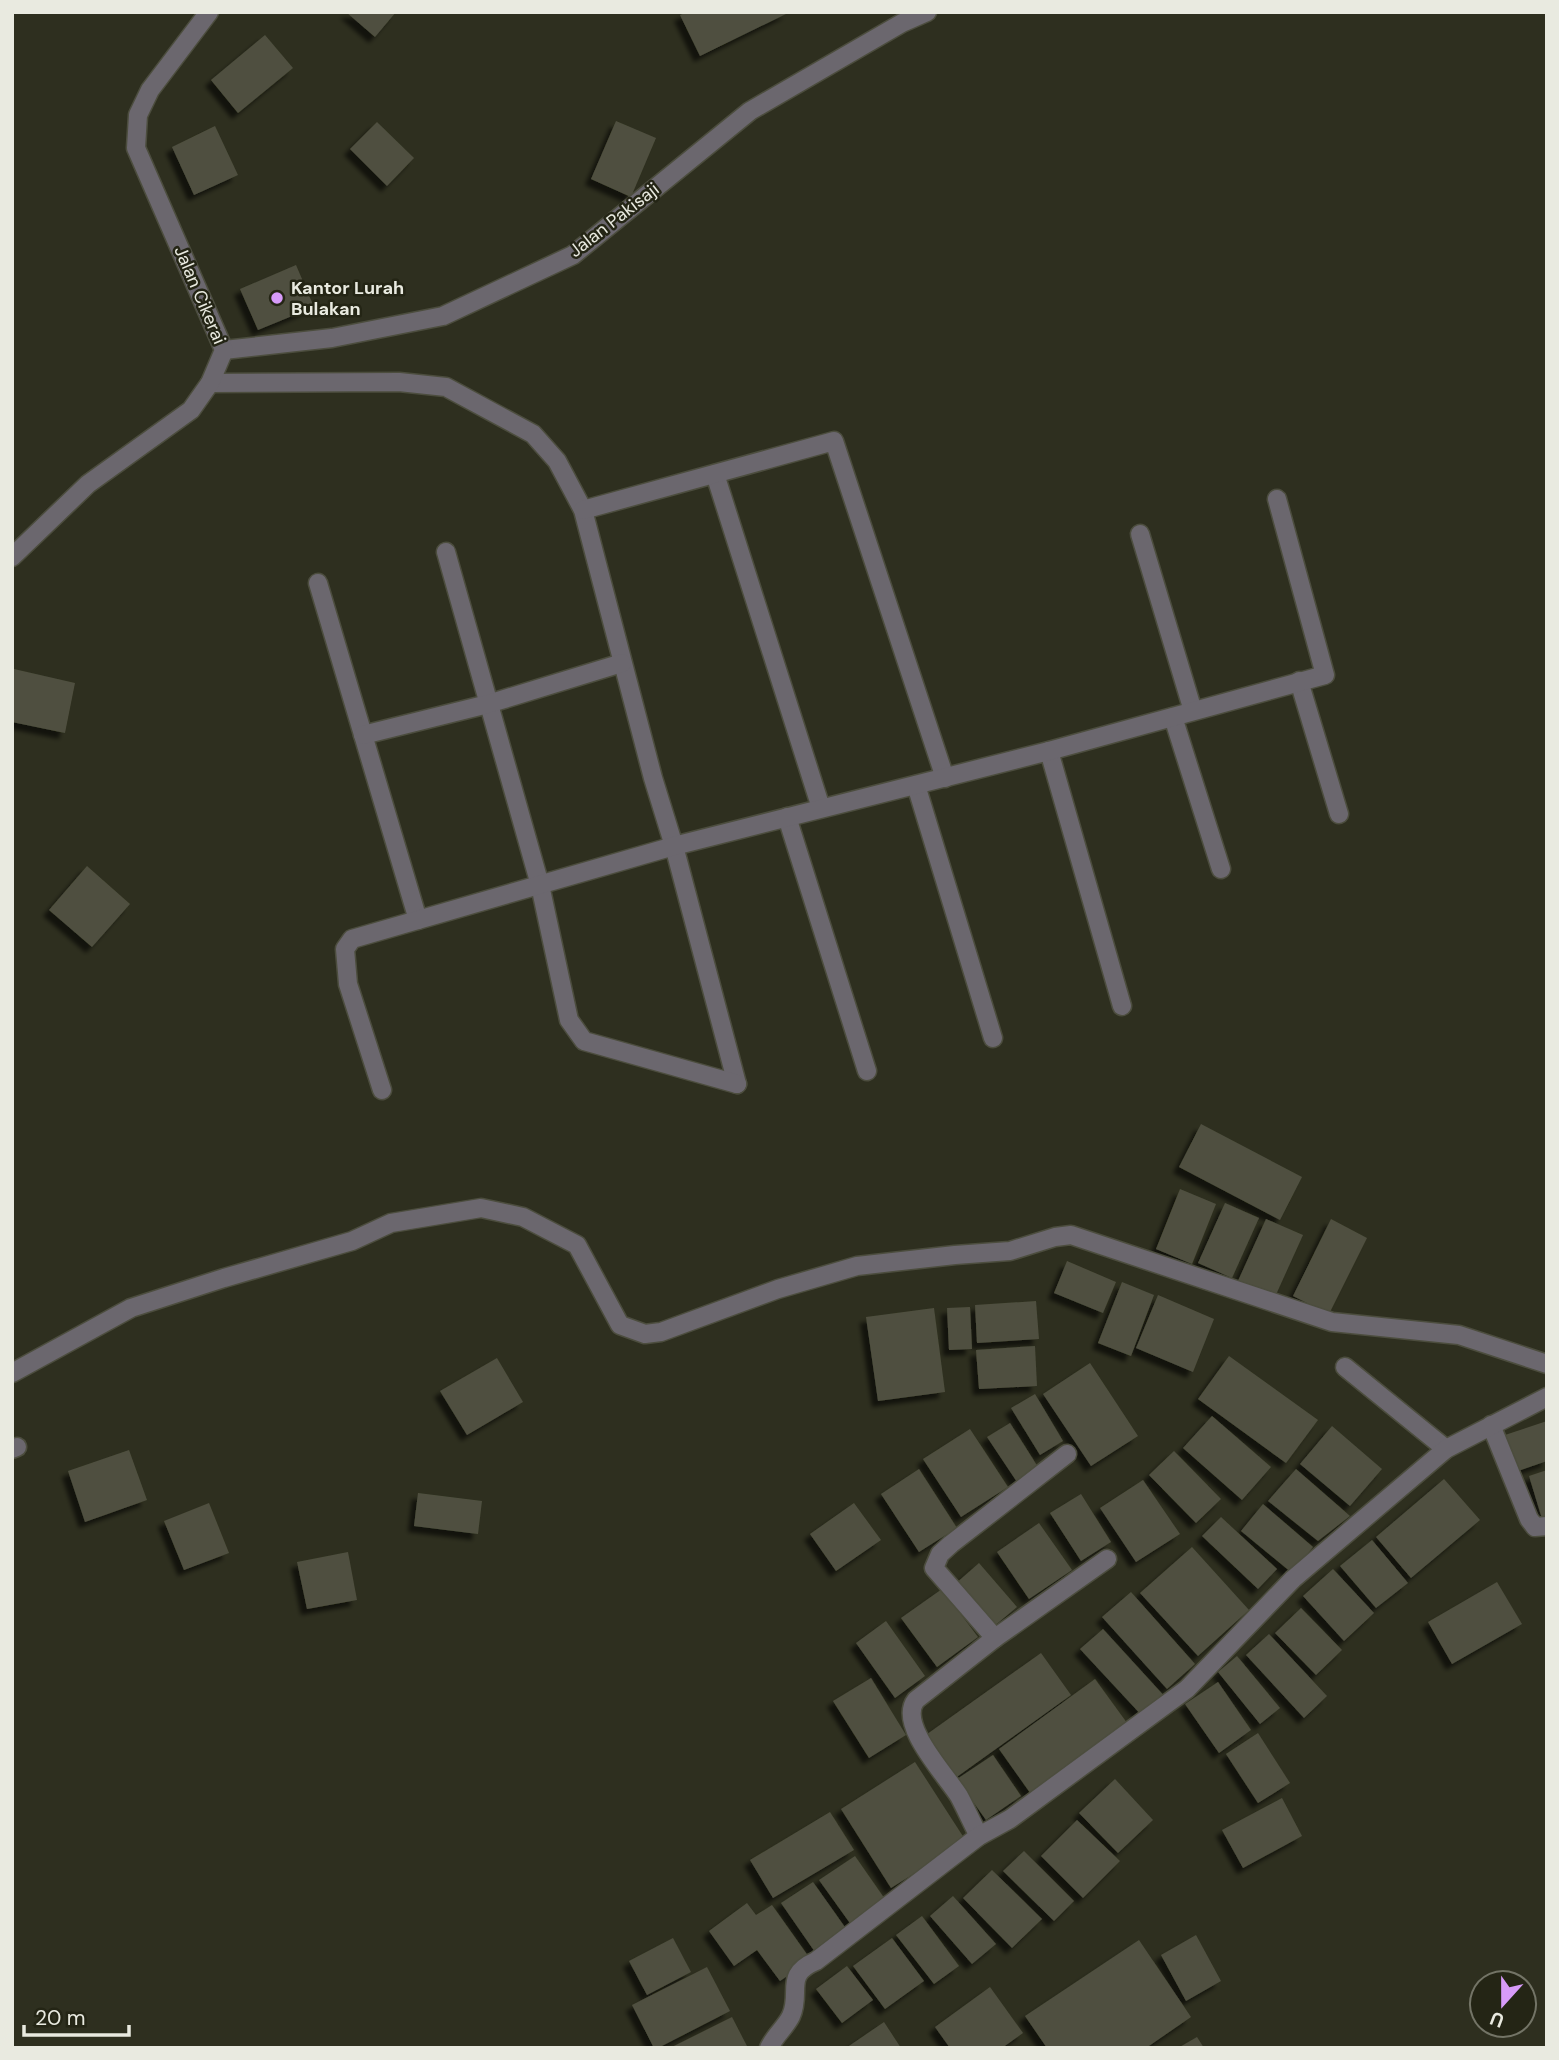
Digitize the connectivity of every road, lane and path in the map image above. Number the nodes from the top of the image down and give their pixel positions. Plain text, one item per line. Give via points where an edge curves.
1 (209, 12) edge
2 (927, 12) edge
3 (225, 350) junction
4 (210, 383) junction
5 (715, 474) junction
6 (1277, 499) dead end
7 (583, 510) junction
8 (1140, 534) dead end
9 (446, 552) dead end
10 (12, 558) edge
11 (318, 583) dead end
12 (622, 663) junction
13 (1299, 681) junction
14 (488, 704) junction
15 (1193, 711) junction
16 (1173, 717) junction
17 (363, 735) junction
18 (1049, 751) junction
19 (944, 778) junction
20 (916, 785) junction
21 (821, 808) junction
22 (1339, 814) dead end
23 (787, 817) junction
24 (674, 846) junction
25 (1221, 869) dead end
26 (540, 885) junction
27 (418, 920) junction
28 (1122, 1006) dead end
29 (993, 1038) dead end
30 (867, 1071) dead end
31 (382, 1090) dead end
32 (1547, 1364) edge
33 (1345, 1367) dead end
34 (12, 1373) edge
35 (1547, 1397) edge
36 (1491, 1425) junction
37 (1446, 1449) junction
38 (1067, 1454) dead end
39 (1547, 1526) edge
40 (1107, 1559) dead end
41 (995, 1638) junction
42 (979, 1836) junction
43 (769, 2048) edge

1 - 3 street, Jalan Cikerai via 150,90 138,116 136,148
2 - 3 street, Jalan Pakisaji via 750,111 573,255 443,316 332,338
3 - 4 street, Jalan Cikerai
4 - 7 street via 399,382 446,387 533,434 557,461
4 - 10 street, Jalan Cikerai via 191,410 88,484
5 - 7 street
5 - 19 street via 834,441
5 - 21 street
6 - 13 street via 1325,674
7 - 12 street
8 - 15 street
9 - 14 street
11 - 17 street
12 - 14 street
12 - 24 street
13 - 15 street
13 - 22 street
14 - 17 street
14 - 26 street
15 - 16 street
16 - 18 street
16 - 25 street
17 - 27 street
18 - 19 street
18 - 28 street
19 - 20 street
20 - 21 street
20 - 29 street
21 - 23 street
23 - 24 street
23 - 30 street
24 - 26 street
24 - 26 street via 737,1084 584,1041 569,1020
26 - 27 street
27 - 31 street via 352,939 345,949 348,984
32 - 34 street via 1459,1335 1332,1322 1071,1235 1010,1251 858,1266 645,1334 620,1325 578,1245 523,1217 481,1208 391,1223 352,1241 131,1308
33 - 37 street
35 - 36 street
36 - 37 street
36 - 39 street via 1529,1519 1535,1527
37 - 42 street via 1293,1579 1187,1689 1010,1819
38 - 41 street via 951,1544 934,1568
40 - 41 street
41 - 42 street via 916,1700 910,1713 930,1756 958,1794
42 - 43 street via 805,1966 794,1983 790,2017

